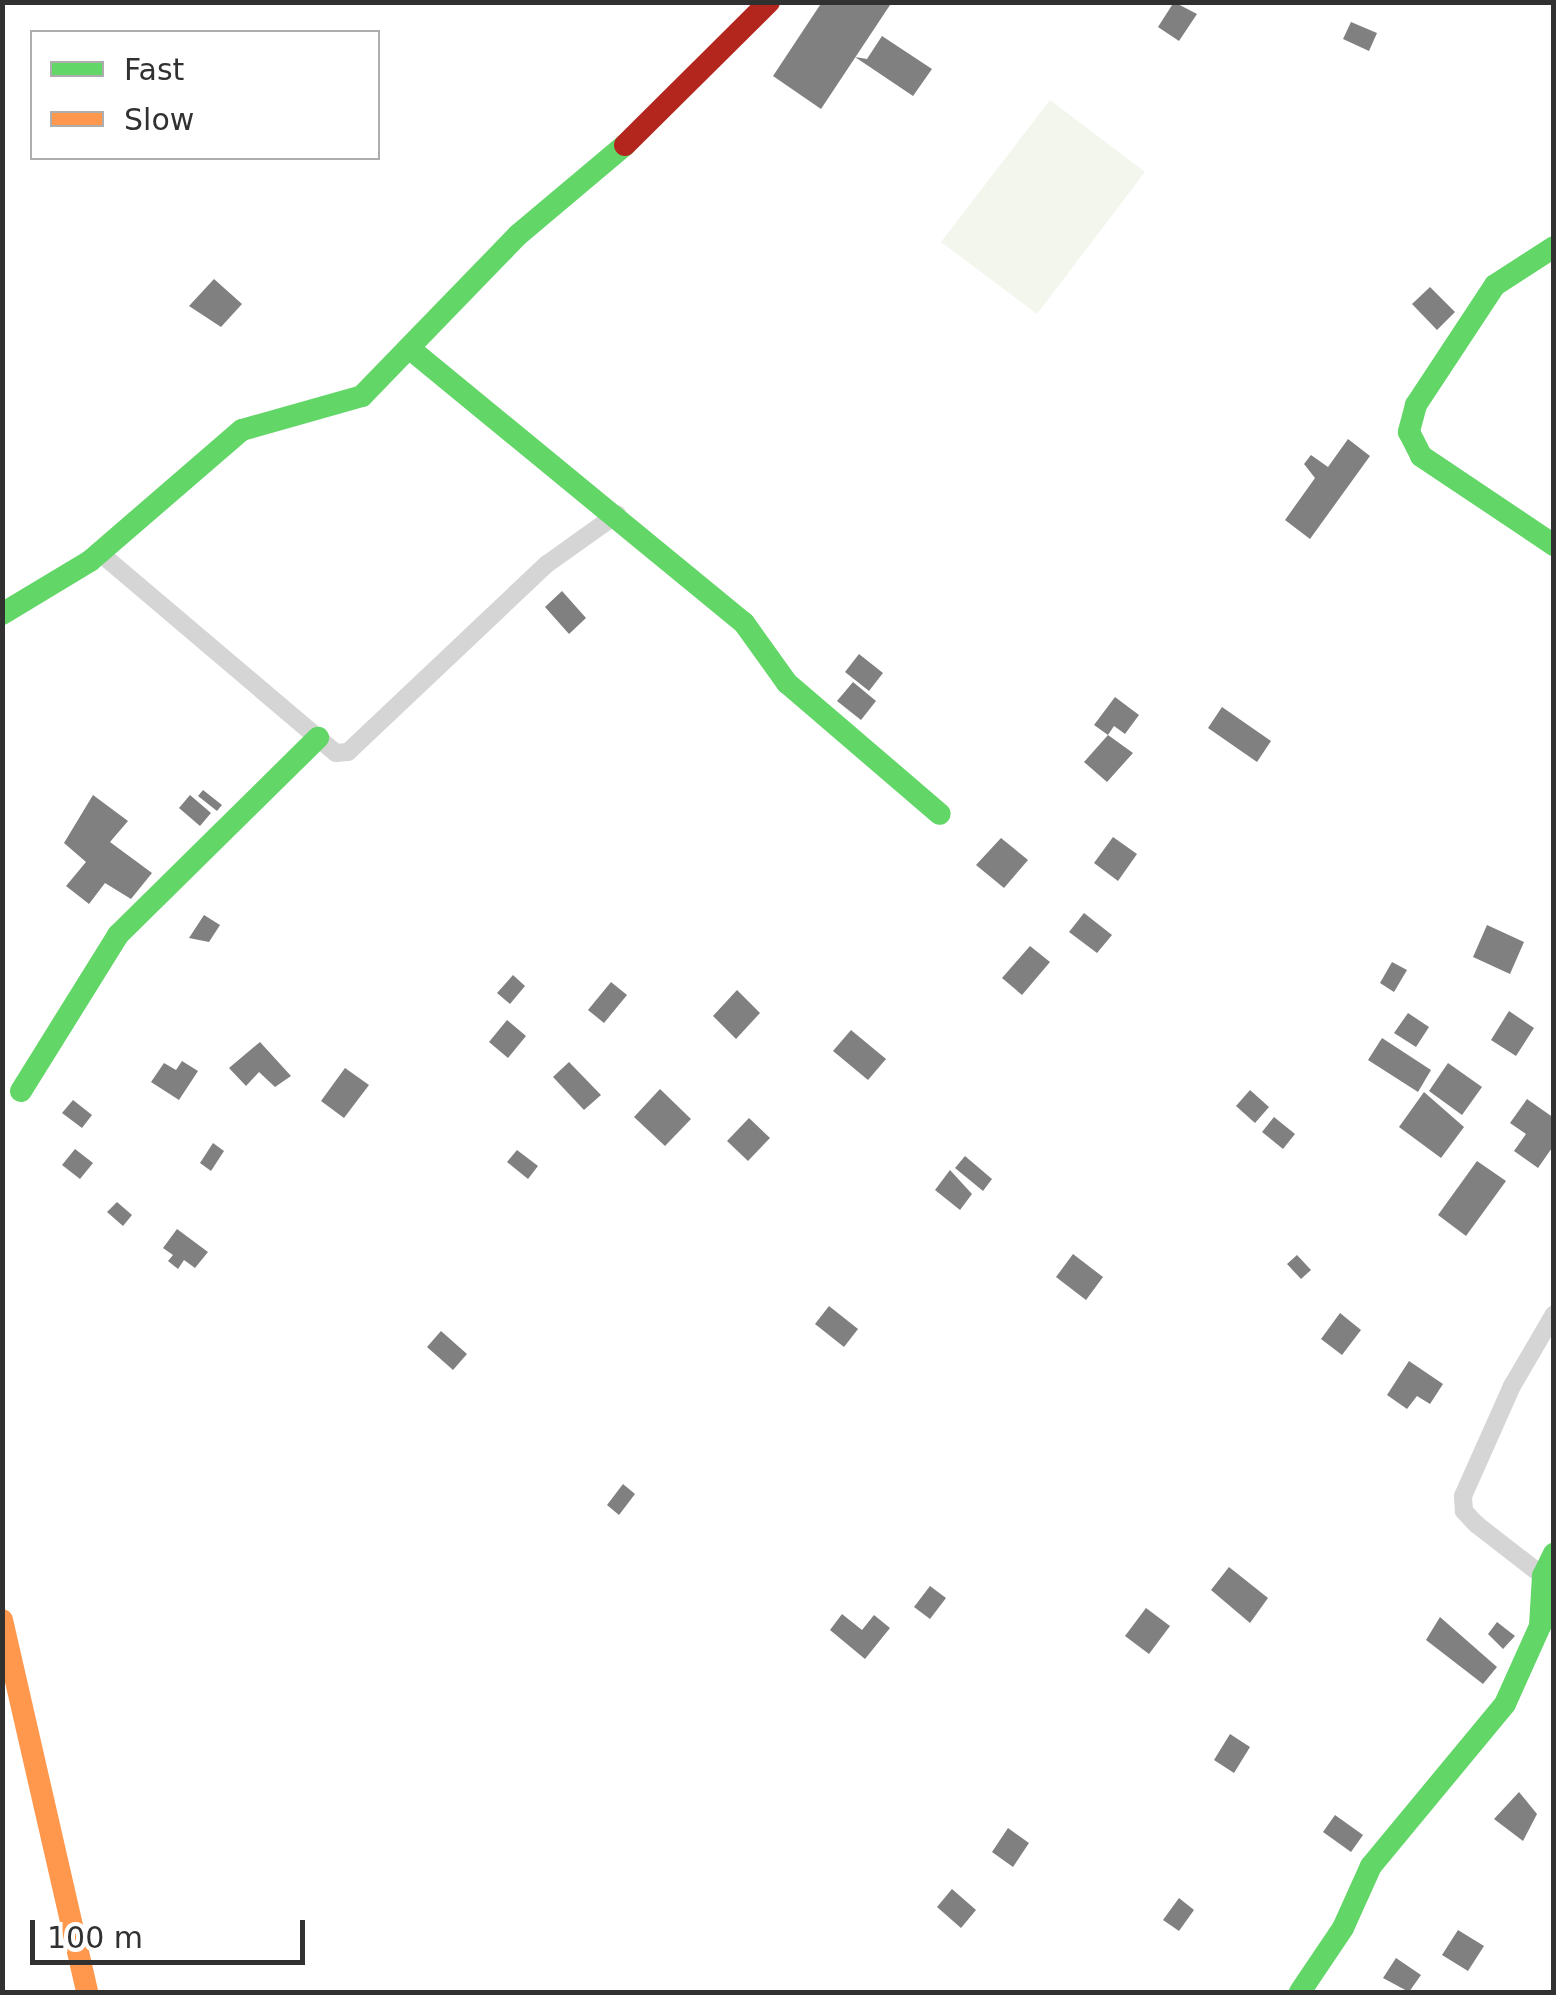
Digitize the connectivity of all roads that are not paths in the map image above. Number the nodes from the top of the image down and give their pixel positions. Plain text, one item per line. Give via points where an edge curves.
1 (768, 2) edge
2 (1554, 247) edge
3 (409, 348) junction
4 (617, 514) junction
5 (1554, 546) edge
6 (100, 553) junction
7 (2, 614) edge
8 (318, 738) junction
9 (940, 814) dead end
10 (21, 1091) dead end
11 (1554, 1314) edge
12 (1554, 1552) edge
13 (1542, 1576) junction
14 (2, 1620) edge
15 (88, 1992) edge
16 (1300, 1992) edge

1 - 3 main road via 656,120 518,235
2 - 5 main road via 1495,286 1416,404 1409,432 1421,456
3 - 4 main road
3 - 6 main road via 362,396 242,430
4 - 8 street via 547,564 360,748 336,753
4 - 9 main road via 744,623 787,683 844,736
6 - 7 main road
6 - 8 street
8 - 10 main road via 118,935
11 - 13 street via 1512,1386 1463,1496 1464,1511 1476,1524
12 - 13 main road
13 - 16 main road via 1540,1626 1505,1704 1371,1866 1343,1928
14 - 15 main road

